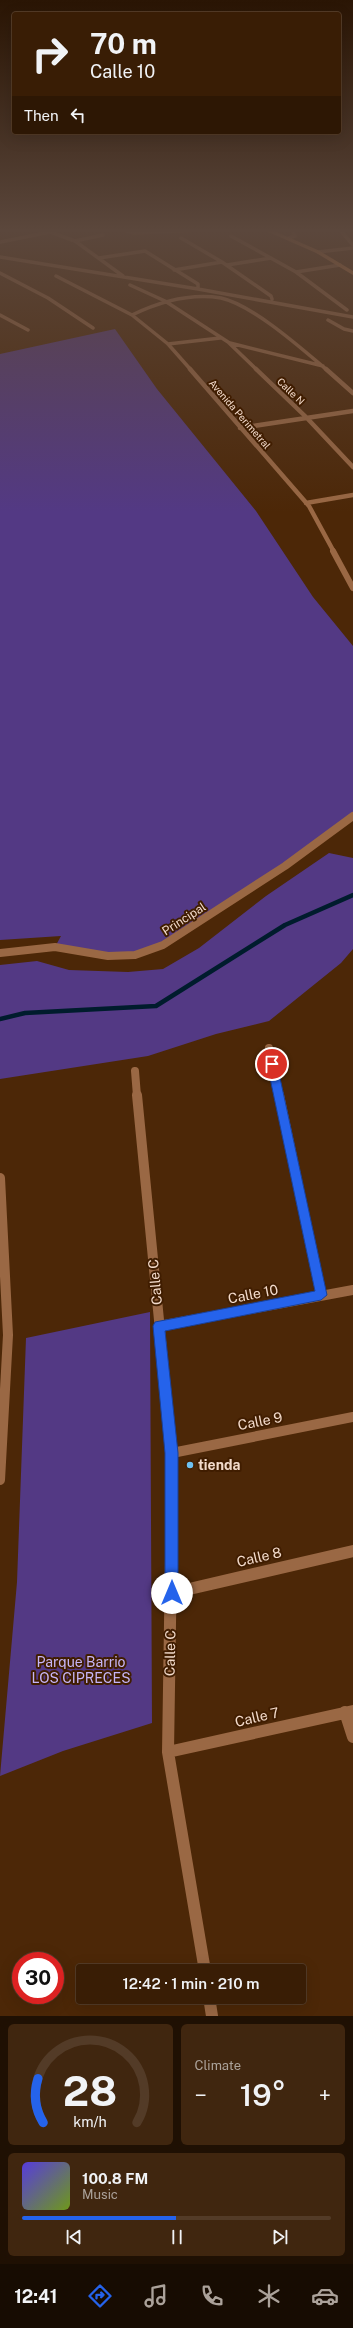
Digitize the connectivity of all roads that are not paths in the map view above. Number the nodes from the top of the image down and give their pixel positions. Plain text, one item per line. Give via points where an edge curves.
1 (17, 324) edge
2 (87, 324) edge
3 (143, 324) edge
4 (199, 324) edge
5 (266, 324) edge
6 (335, 324) edge
7 (93, 328) dead end
8 (344, 329) junction
9 (28, 330) dead end
10 (353, 332) edge
11 (353, 336) edge
12 (220, 338) junction
13 (228, 342) junction
14 (168, 344) junction
15 (324, 366) junction
16 (353, 393) edge
17 (353, 411) edge
18 (306, 417) junction
19 (240, 428) junction
20 (353, 467) edge
21 (353, 495) edge
22 (306, 503) junction
23 (353, 588) edge
24 (353, 816) edge
25 (0, 953) edge
26 (269, 1048) dead end
27 (135, 1071) dead end
28 (0, 1178) edge
29 (353, 1290) edge
30 (321, 1295) junction
31 (159, 1326) junction
32 (353, 1417) edge
33 (172, 1453) junction
34 (0, 1480) edge
35 (353, 1551) edge
36 (172, 1593) junction
37 (349, 1711) edge
38 (353, 1737) edge
39 (168, 1752) junction
40 (204, 1964) edge
41 (210, 2004) edge
42 (212, 2016) edge

1 - 9 street
2 - 7 street
3 - 14 street, Avenida Perimetral
4 - 12 street, Calle N
5 - 15 street via 306,350
6 - 8 street
8 - 10 street
8 - 11 street
12 - 13 street, Calle N
12 - 14 street
13 - 15 street
13 - 18 street, Calle N
14 - 19 street, Avenida Perimetral
15 - 16 street
17 - 18 street
18 - 19 street
18 - 20 street, Calle N
19 - 22 street, Avenida Perimetral
21 - 22 street
22 - 23 street, Avenida Perimetral
24 - 25 street, Principal via 285,866 163,945 135,955 108,956 55,947
26 - 30 street
27 - 31 street, Calle C
28 - 34 street via 8,1335
29 - 30 street, Calle 10
30 - 31 street, Calle 10
31 - 33 street, Calle C
32 - 33 street, Calle 9
33 - 36 street, Calle C
35 - 36 street, Calle 8
36 - 39 street, Calle C
37 - 38 street
37 - 39 street, Calle 7
39 - 40 street, Calle C
41 - 42 street

